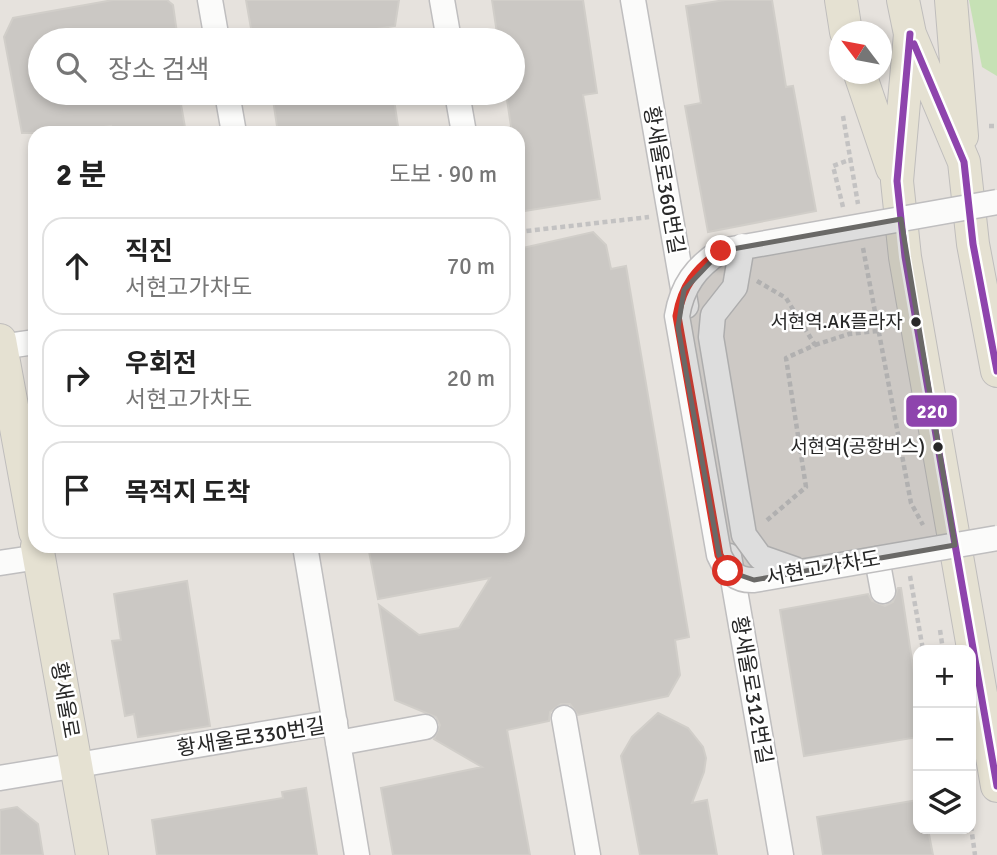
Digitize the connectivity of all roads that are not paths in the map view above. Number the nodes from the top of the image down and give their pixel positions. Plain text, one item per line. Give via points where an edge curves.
1 (210, 0) edge
2 (442, 0) edge
3 (633, 0) edge
4 (841, 0) edge
5 (903, 0) edge
6 (951, 0) edge
7 (844, 21) edge
8 (215, 28) edge
9 (447, 28) edge
10 (909, 34) junction
11 (863, 84) edge
12 (229, 105) edge
13 (459, 105) edge
14 (233, 126) edge
15 (463, 126) edge
16 (964, 162) junction
17 (897, 181) junction
18 (997, 202) edge
19 (742, 246) junction
20 (28, 343) edge
21 (0, 345) edge
22 (997, 372) edge
23 (709, 442) joint
24 (28, 496) edge
25 (997, 538) edge
26 (28, 549) edge
27 (38, 553) edge
28 (306, 553) edge
29 (877, 559) junction
30 (0, 563) edge
31 (803, 572) junction
32 (883, 591) dead end
33 (564, 718) dead end
34 (425, 727) dead end
35 (336, 733) junction
36 (76, 765) junction
37 (0, 778) edge
38 (997, 786) edge
39 (92, 855) edge
40 (357, 855) edge
41 (588, 855) edge
42 (781, 855) edge

1 - 8 street
2 - 9 street
3 - 23 street, 황새울로360번길
4 - 7 main road
5 - 10 main road
6 - 16 main road
10 - 16 main road
10 - 17 main road
11 - 17 main road
12 - 14 street
13 - 15 street
16 - 22 main road via 973,244
17 - 38 main road via 905,257
18 - 19 street, 서현고가차도, bridge
19 - 31 street, bridge via 735,287 713,315 710,337 744,535 760,557
19 - 31 street, 서현고가차도, bridge via 721,251 705,262 684,290 677,316 714,529 723,565 739,579
20 - 21 street
21 - 24 main road, 황새울로
23 - 42 street, 황새울로312번길
25 - 29 street, 서현고가차도, bridge
26 - 30 street
27 - 36 main road, 황새울로
28 - 35 street
29 - 31 street, 서현고가차도, bridge
29 - 32 street
33 - 41 street
34 - 35 street
35 - 36 street, 황새울로330번길
35 - 40 street, 황새울로330번길
36 - 37 street, 황새울로330번길
36 - 39 main road, 황새울로

